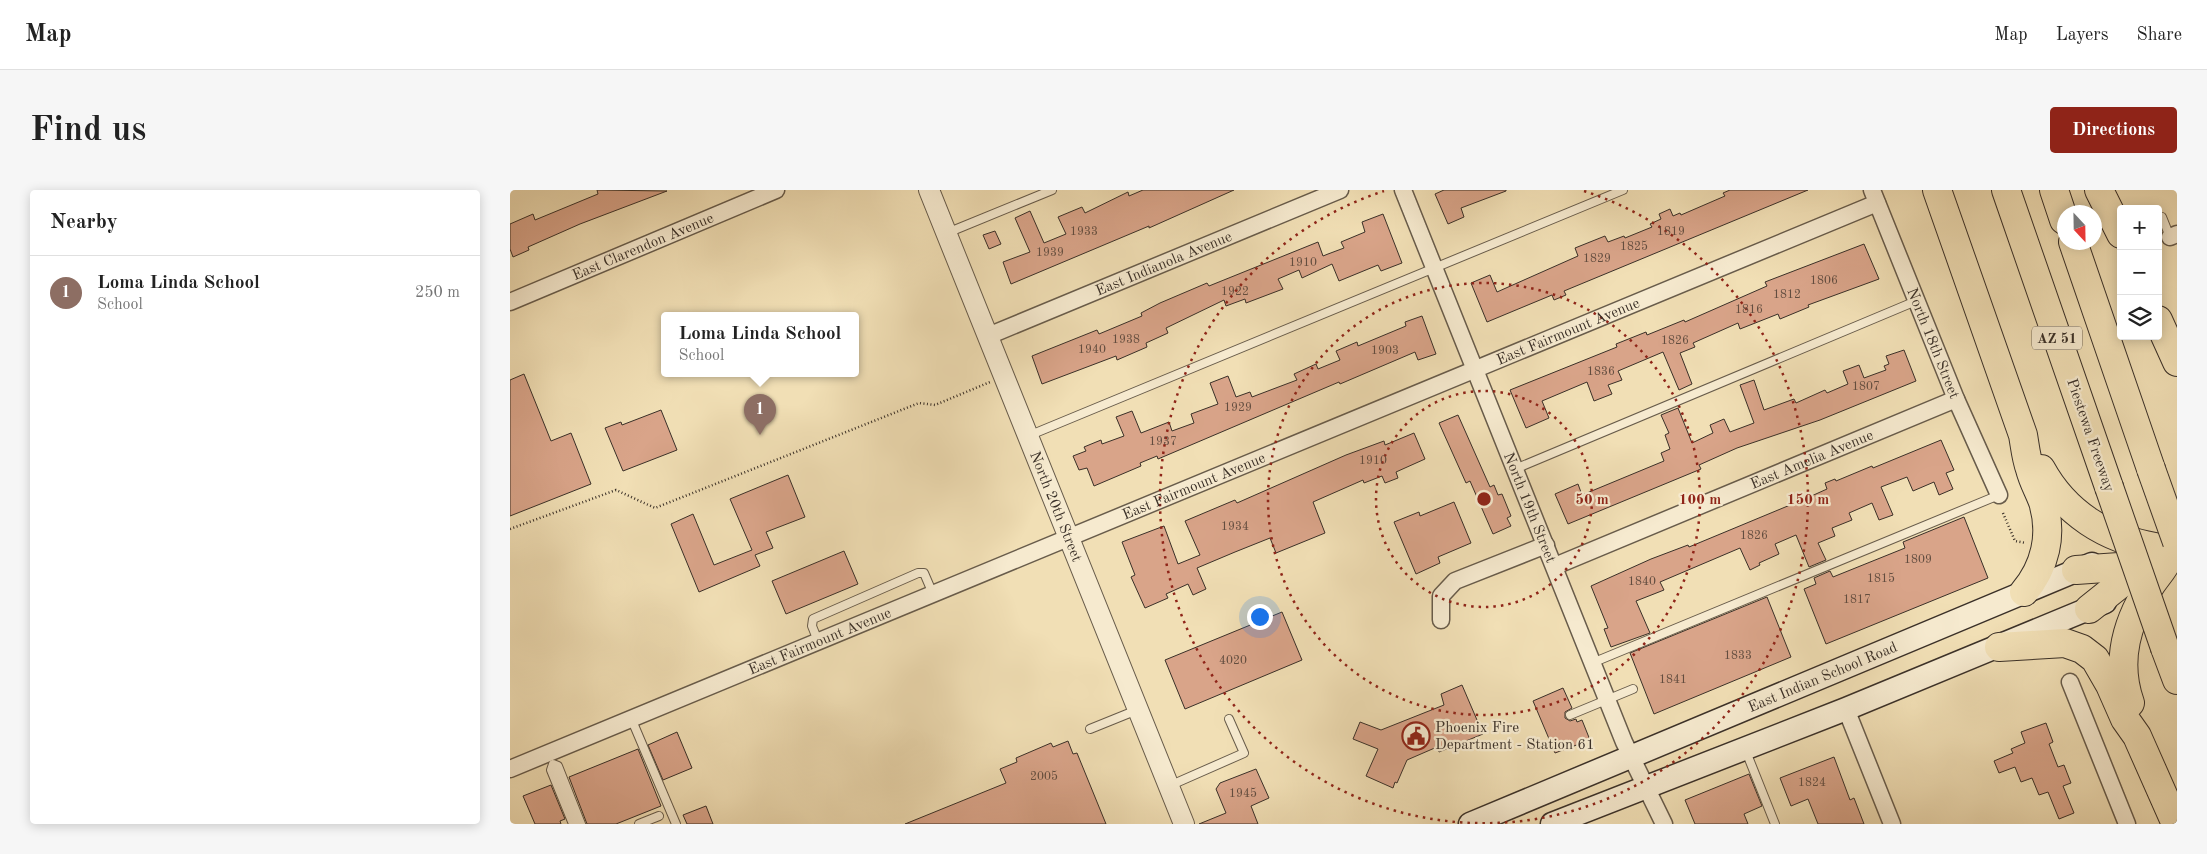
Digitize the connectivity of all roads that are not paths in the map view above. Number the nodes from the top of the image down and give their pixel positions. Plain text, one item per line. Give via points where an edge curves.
1 (776, 190) edge
2 (929, 190) edge
3 (1052, 190) edge
4 (1340, 190) edge
5 (1403, 190) edge
6 (1623, 190) edge
7 (1937, 190) edge
8 (2006, 190) edge
9 (2054, 190) edge
10 (2099, 190) edge
11 (1875, 197) edge
12 (2059, 205) edge
13 (2162, 218) dead end
14 (2117, 226) edge
15 (946, 233) junction
16 (2174, 235) edge
17 (2076, 250) edge
18 (1434, 269) junction
19 (1916, 301) junction
20 (510, 302) edge
21 (2162, 329) edge
22 (988, 336) junction
23 (2177, 362) edge
24 (1475, 369) junction
25 (1956, 399) junction
26 (2023, 435) junction
27 (1028, 436) junction
28 (1515, 469) junction
29 (1999, 495) joint
30 (1070, 537) junction
31 (1546, 545) junction
32 (2167, 552) edge
33 (1555, 566) junction
34 (2076, 570) joint
35 (2024, 592) junction
36 (933, 594) junction
37 (2089, 609) joint
38 (1441, 620) dead end
39 (818, 641) junction
40 (1999, 646) junction
41 (1592, 662) junction
42 (2177, 680) edge
43 (2070, 682) dead end
44 (1633, 689) dead end
45 (1607, 700) junction
46 (1846, 709) junction
47 (1139, 710) junction
48 (1570, 715) dead end
49 (631, 718) junction
50 (1229, 719) dead end
51 (1090, 729) dead end
52 (2137, 736) junction
53 (1745, 747) junction
54 (1632, 757) junction
55 (550, 758) junction
56 (510, 769) edge
57 (1169, 786) junction
58 (1646, 786) junction
59 (659, 816) dead end
60 (573, 824) edge
61 (581, 824) edge
62 (639, 824) edge
63 (676, 824) edge
64 (1184, 824) edge
65 (1470, 824) edge
66 (1552, 824) edge
67 (1664, 824) edge
68 (1775, 824) edge
69 (1892, 824) edge
70 (2127, 824) edge
71 (2176, 824) edge

1 - 20 street, East Clarendon Avenue
2 - 15 street, North 20th Street
3 - 15 lane
4 - 22 street, East Indianola Avenue
5 - 18 street, North 19th Street
6 - 18 lane
7 - 26 highway
8 - 42 highway, Piestewa Freeway / AZ 51, bridge
9 - 12 highway
10 - 14 highway
11 - 19 street, North 18th Street
11 - 24 street, East Fairmount Avenue
13 - 16 lane
15 - 22 street, North 20th Street
17 - 32 highway, AZ 51, bridge via 2151,469
18 - 24 street, North 19th Street
18 - 27 lane
19 - 25 street, North 18th Street
19 - 28 lane
21 - 23 highway
22 - 27 street, North 20th Street
24 - 28 street, North 19th Street
24 - 30 street, East Fairmount Avenue
25 - 29 street, North 18th Street
25 - 33 street, East Amelia Avenue
26 - 32 highway via 2049,484 2078,516 2102,530
26 - 35 highway via 2048,527 2039,572
27 - 30 street, North 20th Street
28 - 31 street, North 19th Street
29 - 41 lane
30 - 36 street, East Fairmount Avenue
30 - 47 street, North 20th Street
31 - 33 street, North 19th Street
31 - 38 street via 1455,581 1442,596
32 - 34 highway
32 - 37 highway
32 - 52 highway via 2132,618 2124,644 2124,678
33 - 41 street, North 19th Street
34 - 35 main road, East Indian School Road
35 - 54 main road, East Indian School Road
36 - 39 street, East Fairmount Avenue
36 - 39 lane via 924,573 918,573 813,619 812,626
37 - 40 main road
39 - 49 street, East Fairmount Avenue
40 - 46 main road
40 - 52 highway via 2065,643 2082,649 2103,671 2125,719
41 - 45 street, North 19th Street
43 - 70 street
44 - 45 lane
45 - 48 lane
45 - 54 street, North 19th Street
46 - 53 main road
46 - 69 street
47 - 51 lane
47 - 57 street, North 20th Street
49 - 55 street, East Fairmount Avenue
49 - 63 lane
50 - 57 lane via 1244,753
52 - 71 highway
53 - 58 main road
53 - 68 lane
54 - 58 street, North 19th Street
54 - 65 main road, East Indian School Road
55 - 56 street, East Fairmount Avenue
55 - 60 lane via 551,770
55 - 61 lane via 558,766
57 - 64 street, North 20th Street
58 - 66 main road
58 - 67 street, North 19th Street
59 - 62 lane

